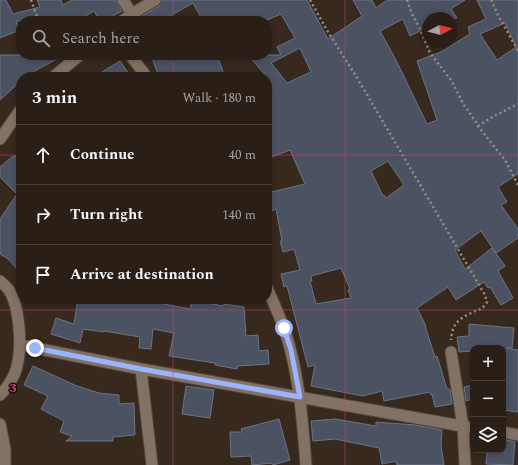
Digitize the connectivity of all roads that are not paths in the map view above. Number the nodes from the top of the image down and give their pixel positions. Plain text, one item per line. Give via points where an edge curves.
1 (123, 0) edge
2 (155, 0) edge
3 (132, 14) junction
4 (129, 16) edge
5 (74, 60) edge
6 (134, 60) edge
7 (59, 72) edge
8 (142, 72) edge
9 (16, 116) edge
10 (0, 139) edge
11 (0, 281) edge
12 (272, 300) edge
13 (20, 345) junction
14 (451, 352) road end
15 (141, 369) junction
16 (0, 395) edge
17 (300, 397) junction
18 (0, 424) edge
19 (468, 427) edge
20 (506, 433) edge
21 (518, 435) edge
22 (5, 465) edge
23 (152, 465) edge
24 (306, 465) edge
25 (465, 465) edge

1 - 3 street
2 - 3 street
3 - 4 street
5 - 7 street
6 - 8 street
9 - 10 street
11 - 13 street via 9,290 18,314
12 - 17 street via 289,342
13 - 15 street
13 - 16 street via 17,367
14 - 19 street
15 - 17 street
15 - 23 street
17 - 19 street
17 - 24 street
18 - 22 street
19 - 25 street
20 - 21 street

